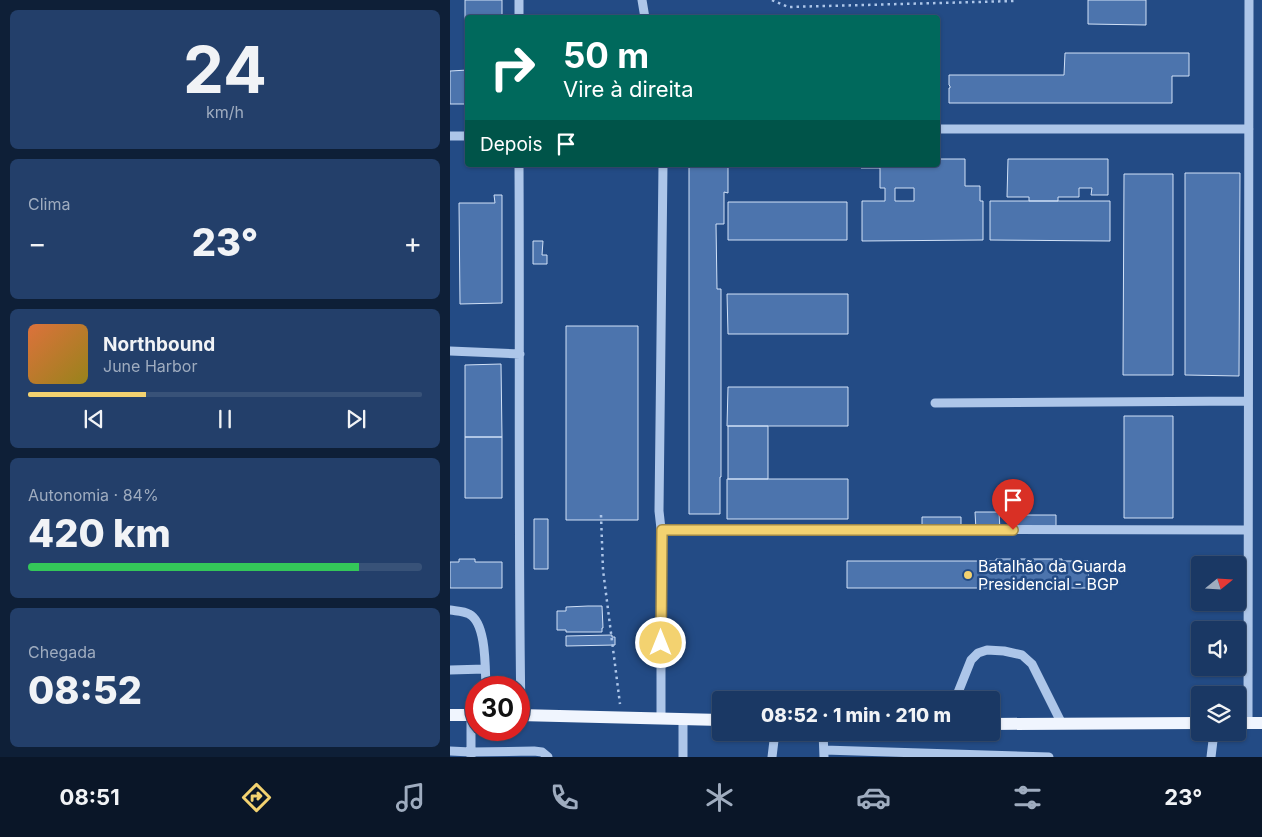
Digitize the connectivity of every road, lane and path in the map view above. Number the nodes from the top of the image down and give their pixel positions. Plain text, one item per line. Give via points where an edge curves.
1 (519, 0) edge
2 (642, 0) edge
3 (772, 0) edge
4 (1016, 0) edge
5 (1249, 0) edge
6 (519, 15) edge
7 (644, 15) edge
8 (940, 129) edge
9 (1248, 129) junction
10 (450, 136) edge
11 (465, 136) edge
12 (519, 167) edge
13 (663, 167) edge
14 (450, 351) edge
15 (520, 354) junction
16 (1248, 401) junction
17 (935, 403) dead end
18 (601, 514) dead end
19 (662, 530) junction
20 (1248, 530) junction
21 (450, 610) edge
22 (485, 669) junction
23 (450, 670) edge
24 (485, 676) edge
25 (519, 676) edge
26 (1244, 686) edge
27 (959, 691) edge
28 (620, 707) dead end
29 (465, 715) edge
30 (530, 715) edge
31 (450, 716) edge
32 (661, 718) junction
33 (683, 718) junction
34 (712, 720) edge
35 (1191, 723) edge
36 (1246, 723) edge
37 (1262, 723) edge
38 (1000, 724) edge
39 (1062, 724) junction
40 (472, 741) edge
41 (774, 741) edge
42 (823, 741) edge
43 (1213, 741) edge
44 (450, 751) edge
45 (824, 754) edge
46 (471, 755) edge
47 (548, 757) edge
48 (683, 757) edge
49 (772, 757) edge
50 (1049, 757) edge
51 (1212, 757) edge

1 - 6 street
2 - 7 street
3 - 4 path via 788,6
5 - 9 street
8 - 9 street
9 - 16 street
10 - 11 street
12 - 15 street
13 - 19 street via 659,511
14 - 15 street
15 - 25 street
16 - 17 street
16 - 20 street
18 - 28 path via 602,570
19 - 20 street
19 - 32 street
20 - 26 street
21 - 22 street via 469,614 477,622 484,642
22 - 23 street
22 - 24 street
27 - 39 street via 971,660 978,653 1004,651 1022,656 1032,664
29 - 31 main road
30 - 32 main road
32 - 33 main road
33 - 34 main road
33 - 48 street
35 - 39 main road
36 - 37 main road
38 - 39 main road
40 - 46 street
41 - 49 street
42 - 45 street
43 - 51 street
44 - 46 street
45 - 50 street
46 - 47 street via 534,751

